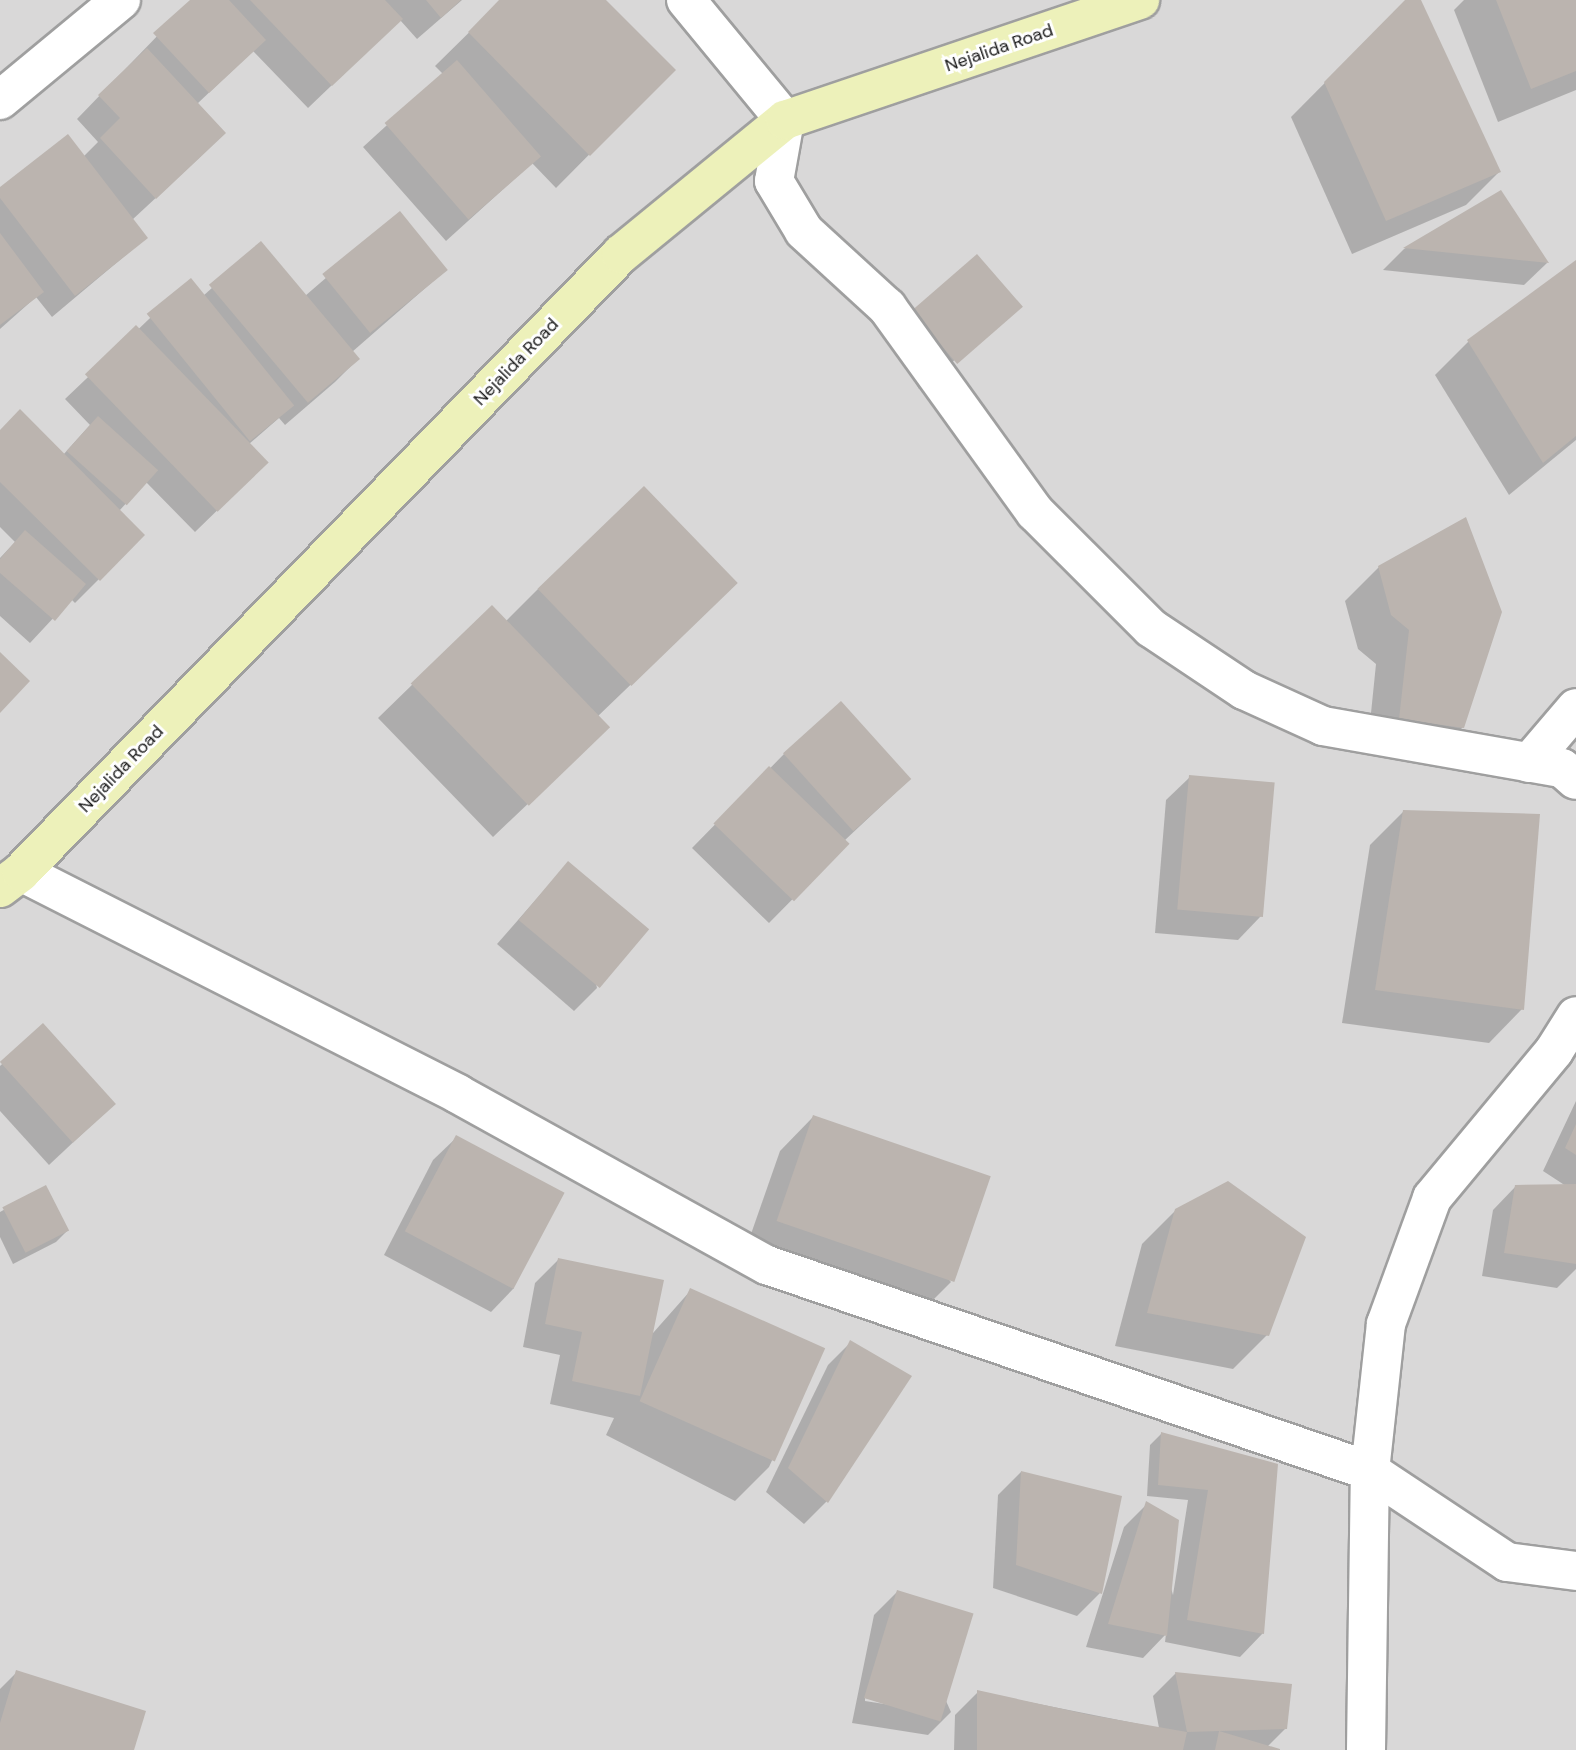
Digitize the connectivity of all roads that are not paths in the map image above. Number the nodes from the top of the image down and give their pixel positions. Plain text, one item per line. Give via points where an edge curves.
1 (121, 0) edge
2 (687, 0) edge
3 (1140, 0) edge
4 (0, 100) edge
5 (785, 120) junction
6 (1576, 708) edge
7 (1529, 763) junction
8 (1576, 780) edge
9 (10, 880) edge
10 (1576, 1016) edge
11 (1370, 1471) junction
12 (1576, 1571) edge
13 (1366, 1750) edge

1 - 4 street
2 - 5 street
3 - 5 main road, Nejalida Road
5 - 7 street via 774,181 804,231 887,307 1035,512 1151,628 1244,690 1323,726
5 - 9 main road, Nejalida Road via 621,254
6 - 7 street
7 - 8 street via 1562,768
9 - 11 street via 458,1094 767,1265
10 - 11 street via 1554,1051 1432,1198 1386,1324
11 - 12 street via 1507,1562
11 - 13 street

